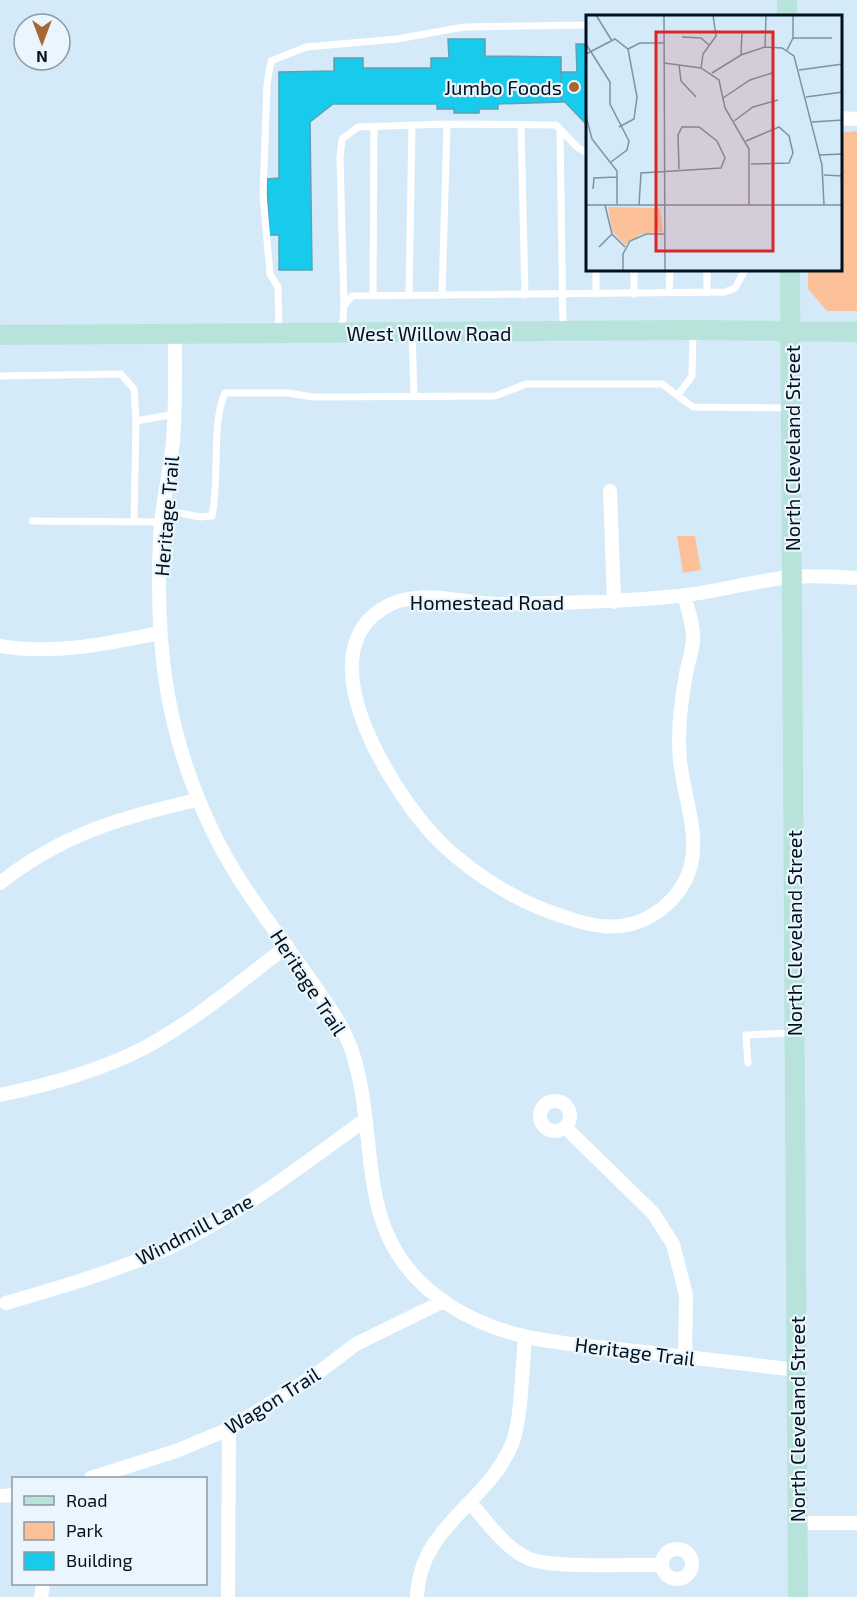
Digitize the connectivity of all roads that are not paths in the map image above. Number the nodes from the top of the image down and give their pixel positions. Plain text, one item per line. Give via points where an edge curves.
1 (586, 25) edge
2 (447, 124) junction
3 (412, 125) junction
4 (521, 125) junction
5 (374, 127) junction
6 (560, 130) junction
7 (586, 152) edge
8 (596, 272) edge
9 (634, 272) edge
10 (670, 272) edge
11 (707, 272) edge
12 (744, 272) edge
13 (790, 272) edge
14 (669, 293) junction
15 (707, 293) junction
16 (561, 294) junction
17 (596, 294) junction
18 (634, 294) junction
19 (409, 295) junction
20 (442, 295) junction
21 (525, 295) junction
22 (373, 296) junction
23 (344, 306) junction
24 (693, 330) junction
25 (563, 332) junction
26 (791, 332) junction
27 (857, 332) edge
28 (342, 333) junction
29 (412, 333) junction
30 (279, 334) junction
31 (0, 335) edge
32 (175, 335) junction
33 (0, 376) edge
34 (678, 395) junction
35 (414, 396) junction
36 (789, 408) junction
37 (175, 414) junction
38 (136, 421) junction
39 (610, 491) dead end
40 (163, 516) junction
41 (32, 521) dead end
42 (134, 522) junction
43 (792, 576) junction
44 (857, 578) edge
45 (684, 595) junction
46 (614, 602) junction
47 (159, 633) junction
48 (0, 646) edge
49 (197, 800) junction
50 (0, 882) edge
51 (287, 946) junction
52 (795, 1033) junction
53 (748, 1063) dead end
54 (0, 1095) edge
55 (365, 1120) junction
56 (565, 1127) dead end
57 (444, 1301) junction
58 (6, 1303) dead end
59 (525, 1338) junction
60 (685, 1357) junction
61 (797, 1370) junction
62 (229, 1429) junction
63 (97, 1477) edge
64 (470, 1503) junction
65 (798, 1523) junction
66 (857, 1523) edge
67 (662, 1564) dead end
68 (228, 1597) edge
69 (417, 1597) edge
70 (798, 1597) edge

1 - 30 lane via 464,27 397,39 306,47 271,61 263,195 270,274 278,287
2 - 3 lane
2 - 4 lane
2 - 20 lane
3 - 5 lane
3 - 19 lane
4 - 6 lane via 556,125
4 - 21 lane
5 - 22 lane
5 - 23 lane via 358,127 342,139
6 - 7 lane
6 - 16 lane
8 - 17 lane
9 - 18 lane
10 - 14 lane
11 - 15 lane
12 - 15 lane via 735,288
13 - 26 street, North Cleveland Street
14 - 15 lane
14 - 18 lane
16 - 17 lane
16 - 21 lane
16 - 25 lane
17 - 18 lane
19 - 20 lane
19 - 22 lane
20 - 21 lane
22 - 23 lane via 352,296
23 - 28 lane
24 - 25 street, West Willow Road
24 - 26 street, West Willow Road
24 - 34 lane via 692,376
25 - 29 street, West Willow Road
26 - 27 street, West Willow Road
26 - 36 street, North Cleveland Street
28 - 29 street, West Willow Road
28 - 30 street, West Willow Road
29 - 35 lane
30 - 32 street, West Willow Road
31 - 32 street, West Willow Road
32 - 37 street, Heritage Trail
33 - 38 lane via 121,374 134,389
34 - 35 lane via 663,384 526,384 495,396
34 - 36 lane via 693,407
35 - 40 lane via 225,393 219,406 212,516
36 - 43 street, North Cleveland Street
37 - 38 lane
37 - 40 street, Heritage Trail
38 - 42 lane
39 - 46 street
40 - 42 lane
40 - 47 street, Heritage Trail
41 - 42 lane
43 - 44 street, Homestead Road
43 - 45 street, Homestead Road
43 - 52 street, North Cleveland Street
45 - 46 street, Homestead Road
45 - 46 street, Homestead Road via 693,642 682,695 680,757 692,828 691,864 678,895 653,915 620,927 588,925 538,908 488,880 444,846 407,804 375,750 354,688 351,660 359,631 370,618 383,608 412,598 492,604
47 - 48 street via 57,650
47 - 49 street, Heritage Trail via 177,742
49 - 50 street via 123,817 83,832 50,848
49 - 51 street, Heritage Trail via 226,860
51 - 54 street via 178,1028 144,1048 41,1087
51 - 55 street, Heritage Trail via 349,1043 359,1075
52 - 53 lane via 746,1035
52 - 61 street, North Cleveland Street
55 - 57 street, Heritage Trail via 375,1203 391,1246 413,1276
55 - 58 street, Windmill Lane via 254,1198 170,1246 73,1283
56 - 60 street via 653,1213 673,1244 686,1295
57 - 59 street, Heritage Trail via 478,1323
57 - 62 street, Wagon Trail via 356,1344 314,1376
59 - 60 street, Heritage Trail
59 - 64 street via 512,1442 489,1482
60 - 61 street, Heritage Trail
61 - 65 street, North Cleveland Street
62 - 63 street, Wagon Trail
62 - 68 street
64 - 67 street via 506,1542 527,1558 550,1563
64 - 69 street via 436,1538 426,1555
65 - 66 street
65 - 70 street, North Cleveland Street

